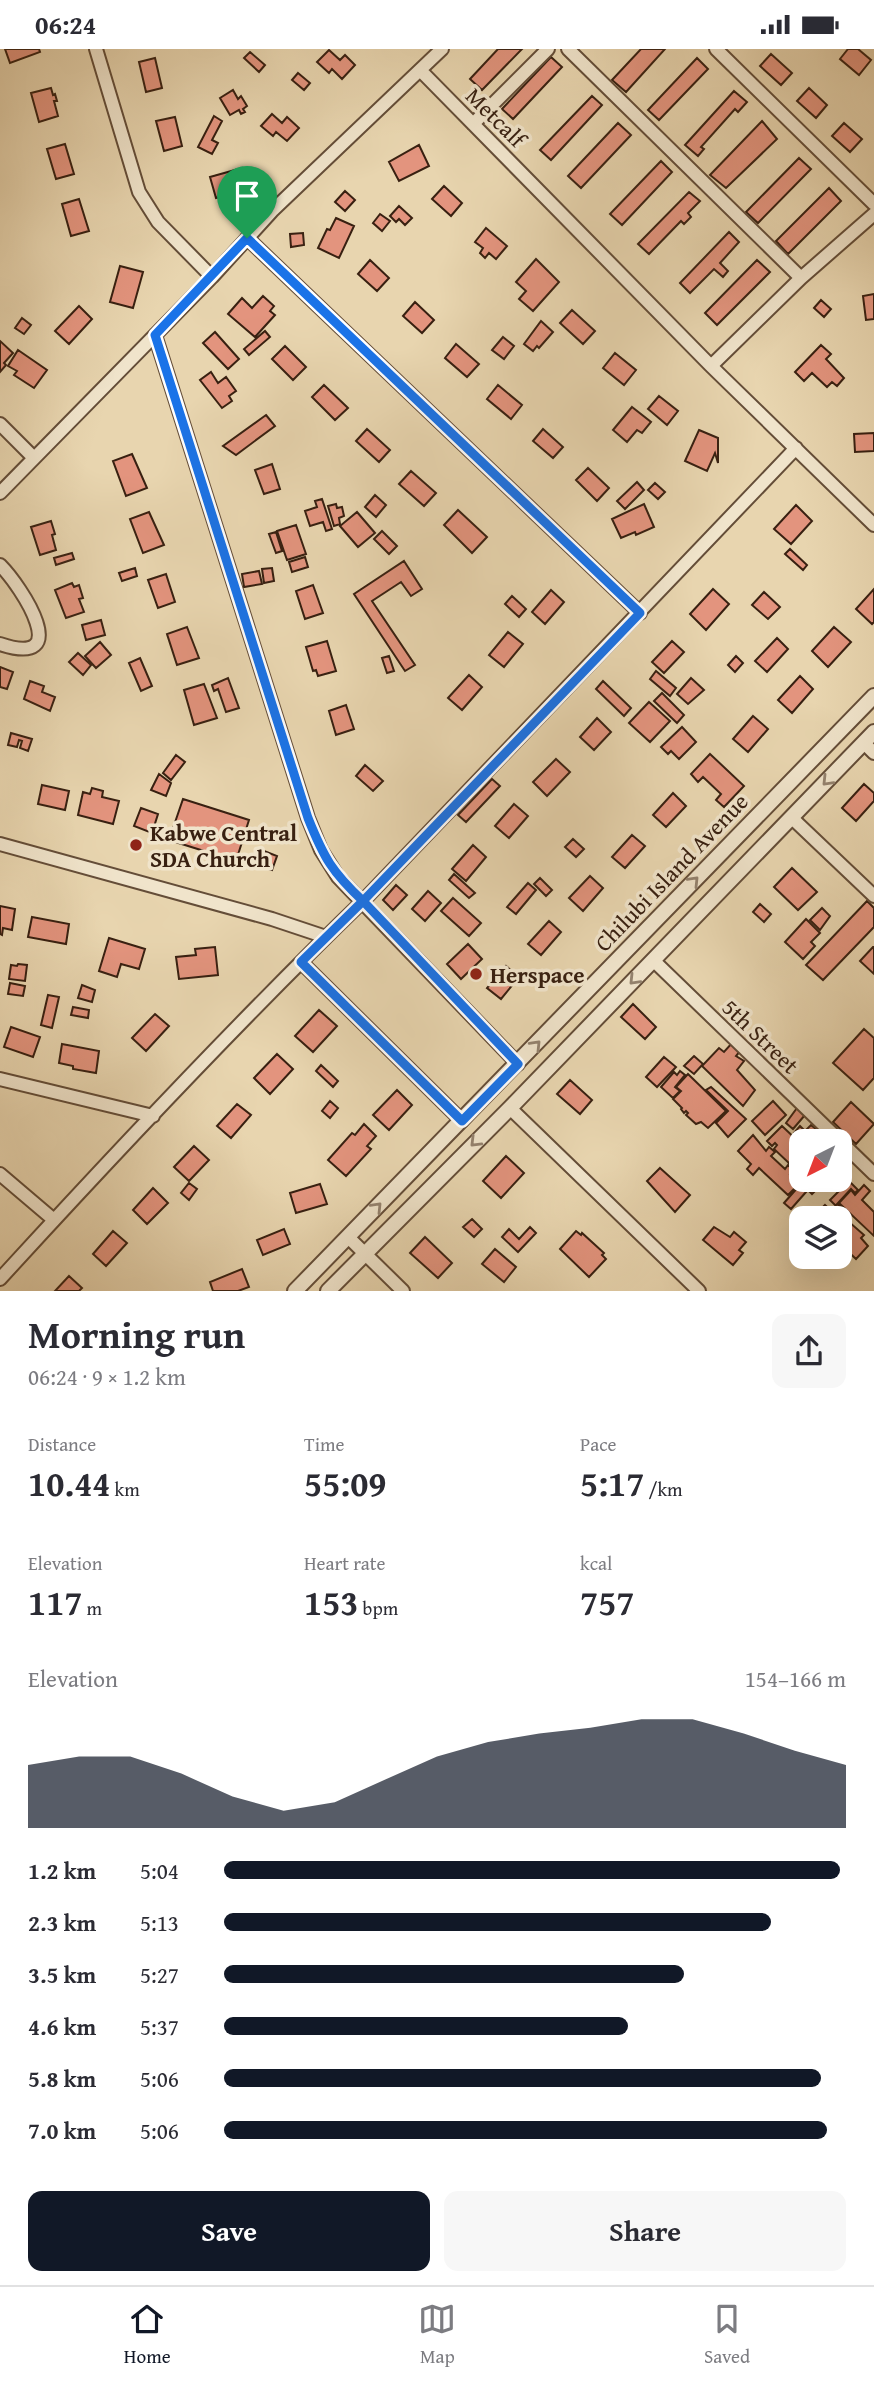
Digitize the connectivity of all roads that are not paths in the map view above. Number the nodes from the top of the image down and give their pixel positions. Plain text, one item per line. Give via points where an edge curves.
1 (96, 49) edge
2 (442, 49) edge
3 (548, 49) edge
4 (568, 49) edge
5 (716, 49) edge
6 (421, 71) junction
7 (473, 124) junction
8 (874, 204) edge
9 (874, 213) edge
10 (247, 238) junction
11 (212, 277) junction
12 (801, 278) junction
13 (155, 335) junction
14 (711, 366) junction
15 (0, 424) edge
16 (796, 448) junction
17 (34, 459) junction
18 (0, 493) edge
19 (874, 525) edge
20 (0, 565) edge
21 (640, 613) junction
22 (0, 644) edge
23 (874, 696) edge
24 (871, 742) edge
25 (792, 818) junction
26 (0, 844) edge
27 (874, 896) edge
28 (363, 901) junction
29 (326, 937) junction
30 (653, 960) junction
31 (301, 962) junction
32 (518, 1064) junction
33 (0, 1079) edge
34 (510, 1108) junction
35 (153, 1116) junction
36 (462, 1121) junction
37 (828, 1129) edge
38 (852, 1153) edge
39 (0, 1174) edge
40 (874, 1174) edge
41 (54, 1220) junction
42 (348, 1237) junction
43 (364, 1253) junction
44 (0, 1279) edge
45 (295, 1291) edge
46 (328, 1291) edge
47 (403, 1291) edge
48 (699, 1291) edge

1 - 11 street via 139,192 158,222
2 - 6 street
3 - 7 street
4 - 12 street
5 - 8 street
6 - 7 street, Metcalf
6 - 10 street
7 - 14 street, Metcalf
9 - 12 street
10 - 11 street
10 - 21 street
11 - 13 street
12 - 14 street
13 - 17 street
13 - 28 street via 308,818 338,877
14 - 16 street, Metcalf
15 - 17 street
16 - 19 street, Metcalf
16 - 21 street
17 - 18 street
20 - 22 street via 28,602 40,634 28,648
21 - 28 street
32 -> 23 street, Chilubi Island Avenue
24 -> 25 street
25 - 27 street
25 - 30 street
26 - 29 street
28 - 29 street
28 - 32 street
29 - 31 street
30 -> 34 street
30 - 37 street, 5th Street
31 - 35 street
31 - 36 street
32 - 36 street, Chilubi Island Avenue
33 - 35 street
34 -> 43 street
34 - 48 street
35 - 41 street
42 -> 36 street, Chilubi Island Avenue
38 - 40 street, 5th Street
39 - 41 street
41 - 44 street
42 - 43 street
42 - 45 street, Chilubi Island Avenue
43 - 46 street
43 - 47 street

